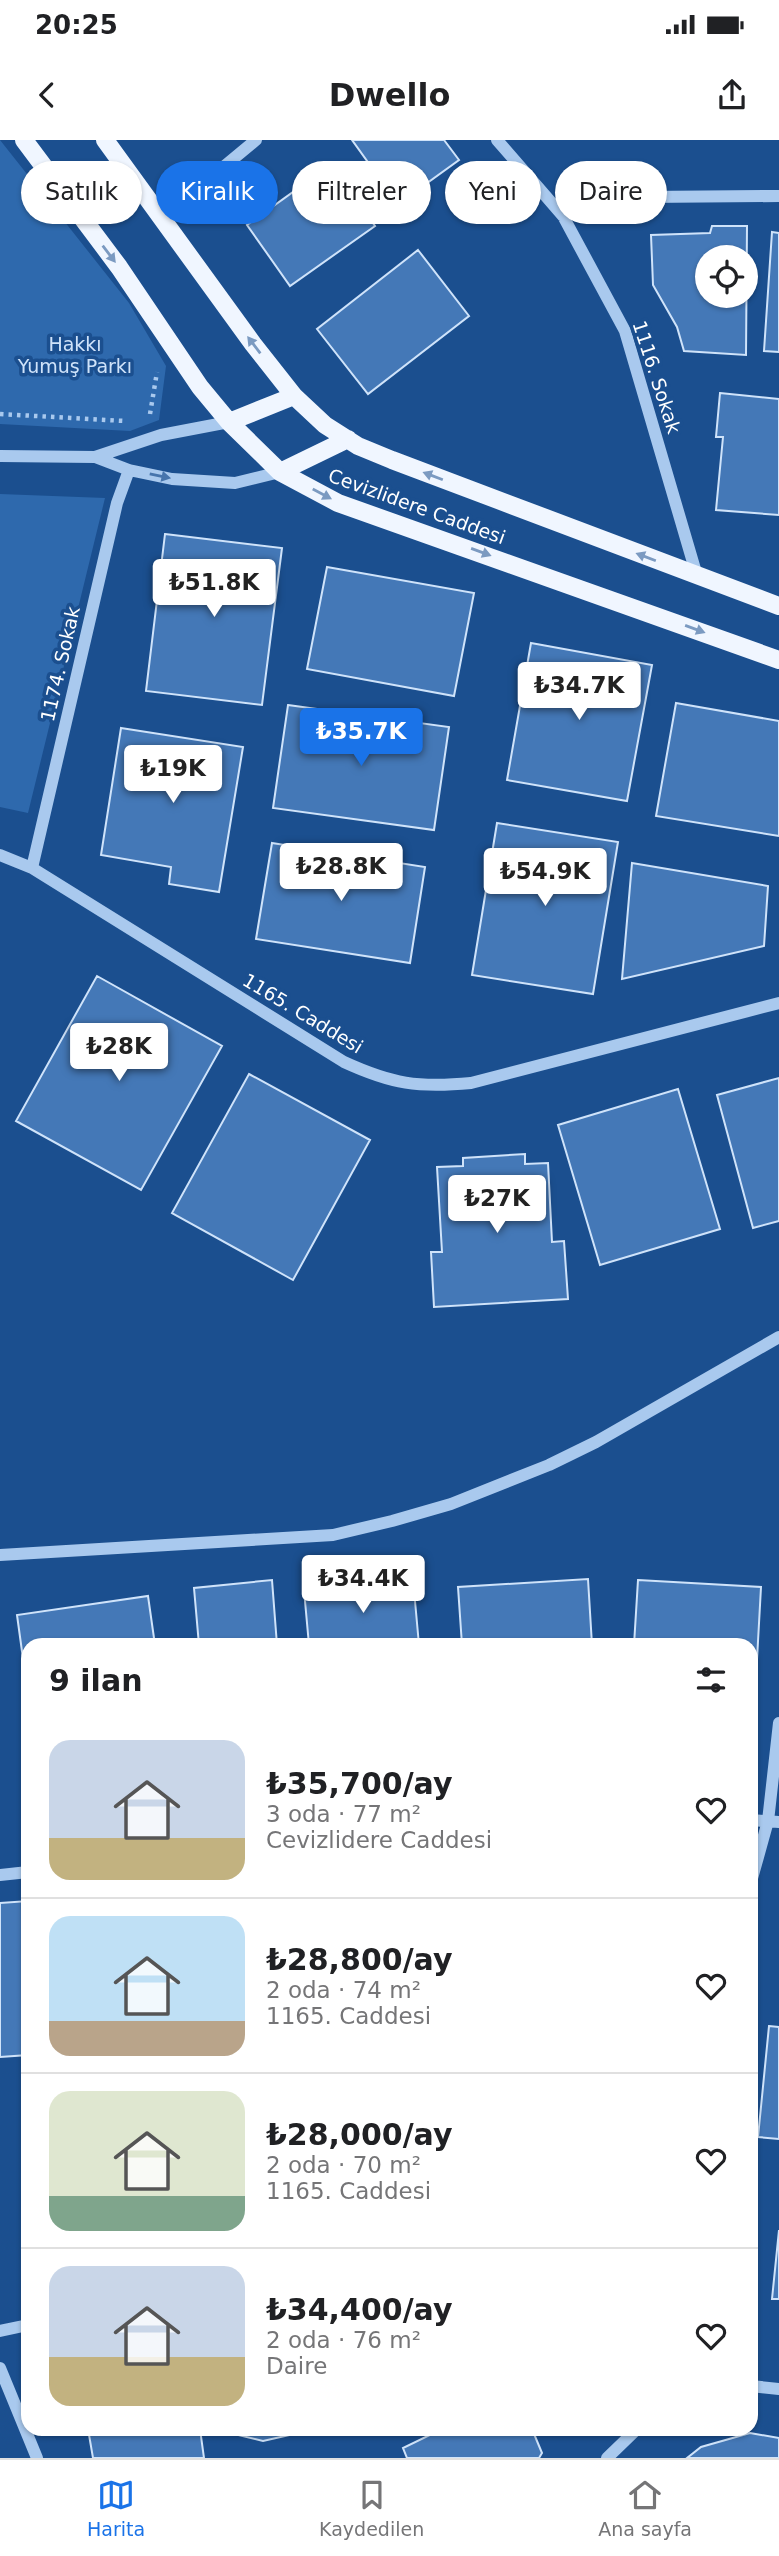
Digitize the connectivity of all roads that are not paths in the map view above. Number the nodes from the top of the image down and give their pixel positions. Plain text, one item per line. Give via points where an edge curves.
1 (24, 140) edge
2 (105, 140) edge
3 (256, 140) edge
4 (497, 140) edge
5 (231, 161) edge
6 (779, 196) edge
7 (667, 197) edge
8 (555, 206) edge
9 (156, 208) edge
10 (168, 224) edge
11 (568, 224) edge
12 (293, 396) junction
13 (229, 422) junction
14 (348, 439) junction
15 (0, 456) edge
16 (95, 457) junction
17 (129, 470) junction
18 (280, 472) junction
19 (697, 576) junction
20 (779, 606) edge
21 (779, 660) edge
22 (0, 855) edge
23 (32, 868) junction
24 (779, 1003) edge
25 (779, 1337) edge
26 (0, 1555) edge
27 (779, 1723) edge
28 (774, 1821) edge
29 (758, 1863) edge
30 (21, 1873) edge
31 (0, 1875) edge
32 (21, 2326) edge
33 (0, 2331) edge
34 (0, 2368) edge
35 (758, 2387) edge
36 (779, 2389) edge
37 (21, 2419) edge
38 (28, 2436) edge
39 (630, 2436) edge
40 (37, 2458) edge
41 (607, 2458) edge

1 -> 13 main road, Cevizlidere Caddesi
2 - 9 main road, Cevizlidere Caddesi
3 - 5 street
4 - 8 street, 1116. Sokak
6 - 7 street
12 -> 10 main road, Cevizlidere Caddesi
11 - 19 street, 1116. Sokak via 625,331
12 - 13 main road
12 - 14 main road, Cevizlidere Caddesi
13 - 16 street via 161,435
13 - 18 main road, Cevizlidere Caddesi
14 - 18 main road
19 -> 14 main road, Cevizlidere Caddesi
15 - 16 street
16 - 17 street
17 -> 18 street via 172,479 235,483
17 - 23 street, 1174. Sokak via 117,503
18 -> 21 main road, Cevizlidere Caddesi via 338,503
19 - 20 main road, Cevizlidere Caddesi
22 - 23 street, 1165. Caddesi
23 - 24 street, 1165. Caddesi via 344,1062 400,1083 432,1087 471,1083
25 - 26 street via 549,1465 451,1504 393,1521 333,1535
27 - 28 street
28 - 29 street
30 - 31 street
32 - 33 street
34 - 37 street
35 - 36 street
38 - 40 street
39 - 41 street

